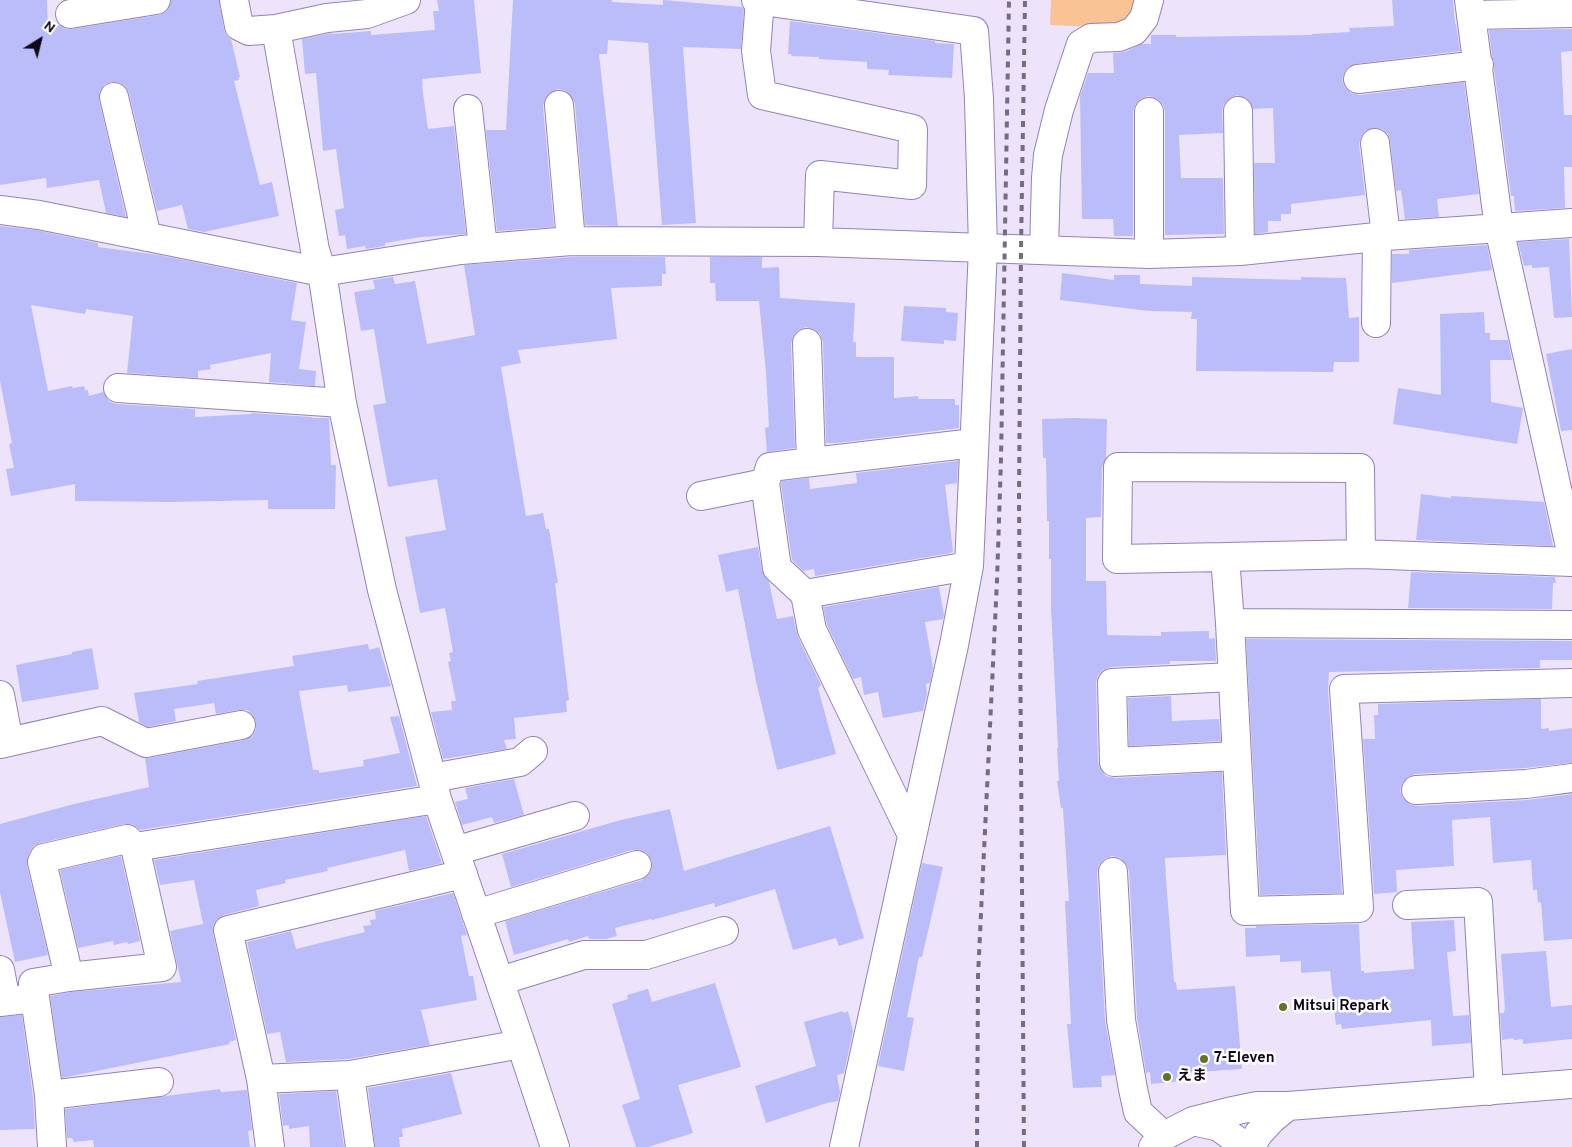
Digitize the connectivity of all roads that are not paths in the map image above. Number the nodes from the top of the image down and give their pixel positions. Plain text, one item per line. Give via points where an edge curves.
1 (156, 0) edge
2 (234, 0) edge
3 (406, 0) edge
4 (1149, 0) edge
5 (770, 1) edge
6 (1470, 7) edge
7 (328, 9) edge
8 (1572, 12) edge
9 (70, 14) dead end
10 (276, 29) junction
11 (1479, 65) junction
12 (1358, 79) dead end
13 (114, 97) dead end
14 (559, 105) dead end
15 (468, 109) dead end
16 (1238, 111) dead end
17 (1149, 112) dead end
18 (1375, 143) dead end
19 (0, 210) edge
20 (1572, 223) edge
21 (1499, 228) junction
22 (1382, 236) junction
23 (146, 237) junction
24 (570, 241) junction
25 (818, 242) junction
26 (483, 248) junction
27 (983, 248) junction
28 (1044, 250) junction
29 (1240, 251) junction
30 (1149, 254) junction
31 (322, 272) junction
32 (1376, 322) dead end
33 (807, 343) dead end
34 (118, 388) dead end
35 (342, 403) junction
36 (974, 442) junction
37 (811, 462) junction
38 (765, 483) junction
39 (1564, 483) edge
40 (702, 496) dead end
41 (1361, 554) junction
42 (1572, 556) edge
43 (1225, 557) junction
44 (1572, 562) edge
45 (969, 566) junction
46 (805, 594) junction
47 (1230, 623) junction
48 (1572, 625) edge
49 (1232, 676) junction
50 (1572, 683) edge
51 (0, 695) edge
52 (241, 725) dead end
53 (4, 743) edge
54 (533, 751) dead end
55 (1237, 756) junction
56 (1572, 778) edge
57 (435, 789) junction
58 (1416, 790) dead end
59 (575, 816) dead end
60 (912, 835) junction
61 (135, 847) junction
62 (459, 862) junction
63 (637, 865) dead end
64 (1113, 872) dead end
65 (1407, 904) dead end
66 (476, 914) junction
67 (724, 932) dead end
68 (0, 970) edge
69 (69, 977) junction
70 (500, 981) junction
71 (35, 998) junction
72 (3, 1002) edge
73 (521, 1044) junction
74 (350, 1075) junction
75 (261, 1079) junction
76 (159, 1082) dead end
77 (1572, 1084) edge
78 (1489, 1090) junction
79 (49, 1095) junction
80 (1288, 1106) junction
81 (1193, 1120) junction
82 (1158, 1141) edge
83 (52, 1147) edge
84 (270, 1147) edge
85 (360, 1147) edge
86 (555, 1147) edge
87 (844, 1147) edge
88 (1243, 1147) edge
89 (1250, 1147) edge

1 - 9 street
2 - 10 street via 239,26 249,31
3 - 7 street via 367,14
4 - 28 street via 1144,18 1134,31 1119,37 1091,38 1082,44 1048,154
5 - 25 street via 756,51 762,95 912,129 912,185 820,175
5 - 27 street via 974,32
6 - 8 street
6 - 11 street
7 - 10 street
10 - 31 street via 315,250
11 - 12 street
11 - 21 street
13 - 23 street
14 - 24 street
15 - 26 street
16 - 29 street
17 - 30 street
18 - 22 street
19 - 23 street
20 - 21 street
21 - 22 street
21 - 39 street
22 - 29 street
22 - 32 street
23 - 31 street
24 - 25 street
24 - 26 street
25 - 27 street
26 - 31 street
27 - 28 street
27 - 36 street
28 - 30 street
29 - 30 street
31 - 35 street
33 - 37 street
34 - 35 street
35 - 57 street via 382,590
36 - 37 street
36 - 45 street
37 - 38 street via 770,467
38 - 40 street
38 - 46 street via 777,568
39 - 42 street
41 - 43 street
41 - 43 street via 1360,468 1118,466 1117,559
41 - 44 street
43 - 47 street
45 - 46 street
45 - 60 street
46 - 60 street via 812,630
47 - 48 street
47 - 49 street
49 - 55 street
49 - 55 street via 1112,683 1114,762
50 - 55 street via 1344,689 1359,908 1244,912
51 - 53 street
52 - 53 street via 146,743 102,721
54 - 57 street via 520,762
56 - 58 street
57 - 61 street
57 - 62 street
59 - 62 street
60 - 87 street
61 - 69 street via 162,967
61 - 69 street via 127,839 44,858 42,862
62 - 66 street
62 - 75 street via 228,930
63 - 66 street
64 - 82 street via 1121,1020 1138,1112
65 - 78 street via 1478,902
66 - 70 street
67 - 70 street via 646,955 584,954
68 - 72 street
69 - 71 street via 33,984
70 - 73 street
71 - 72 street
71 - 79 street
73 - 74 street
73 - 86 street
74 - 75 street
74 - 85 street
75 - 84 street
76 - 79 street
77 - 78 street
78 - 80 street
79 - 83 street
80 - 81 street via 1257,1106
80 - 89 street via 1272,1119
81 - 82 street
81 - 88 street via 1219,1127

